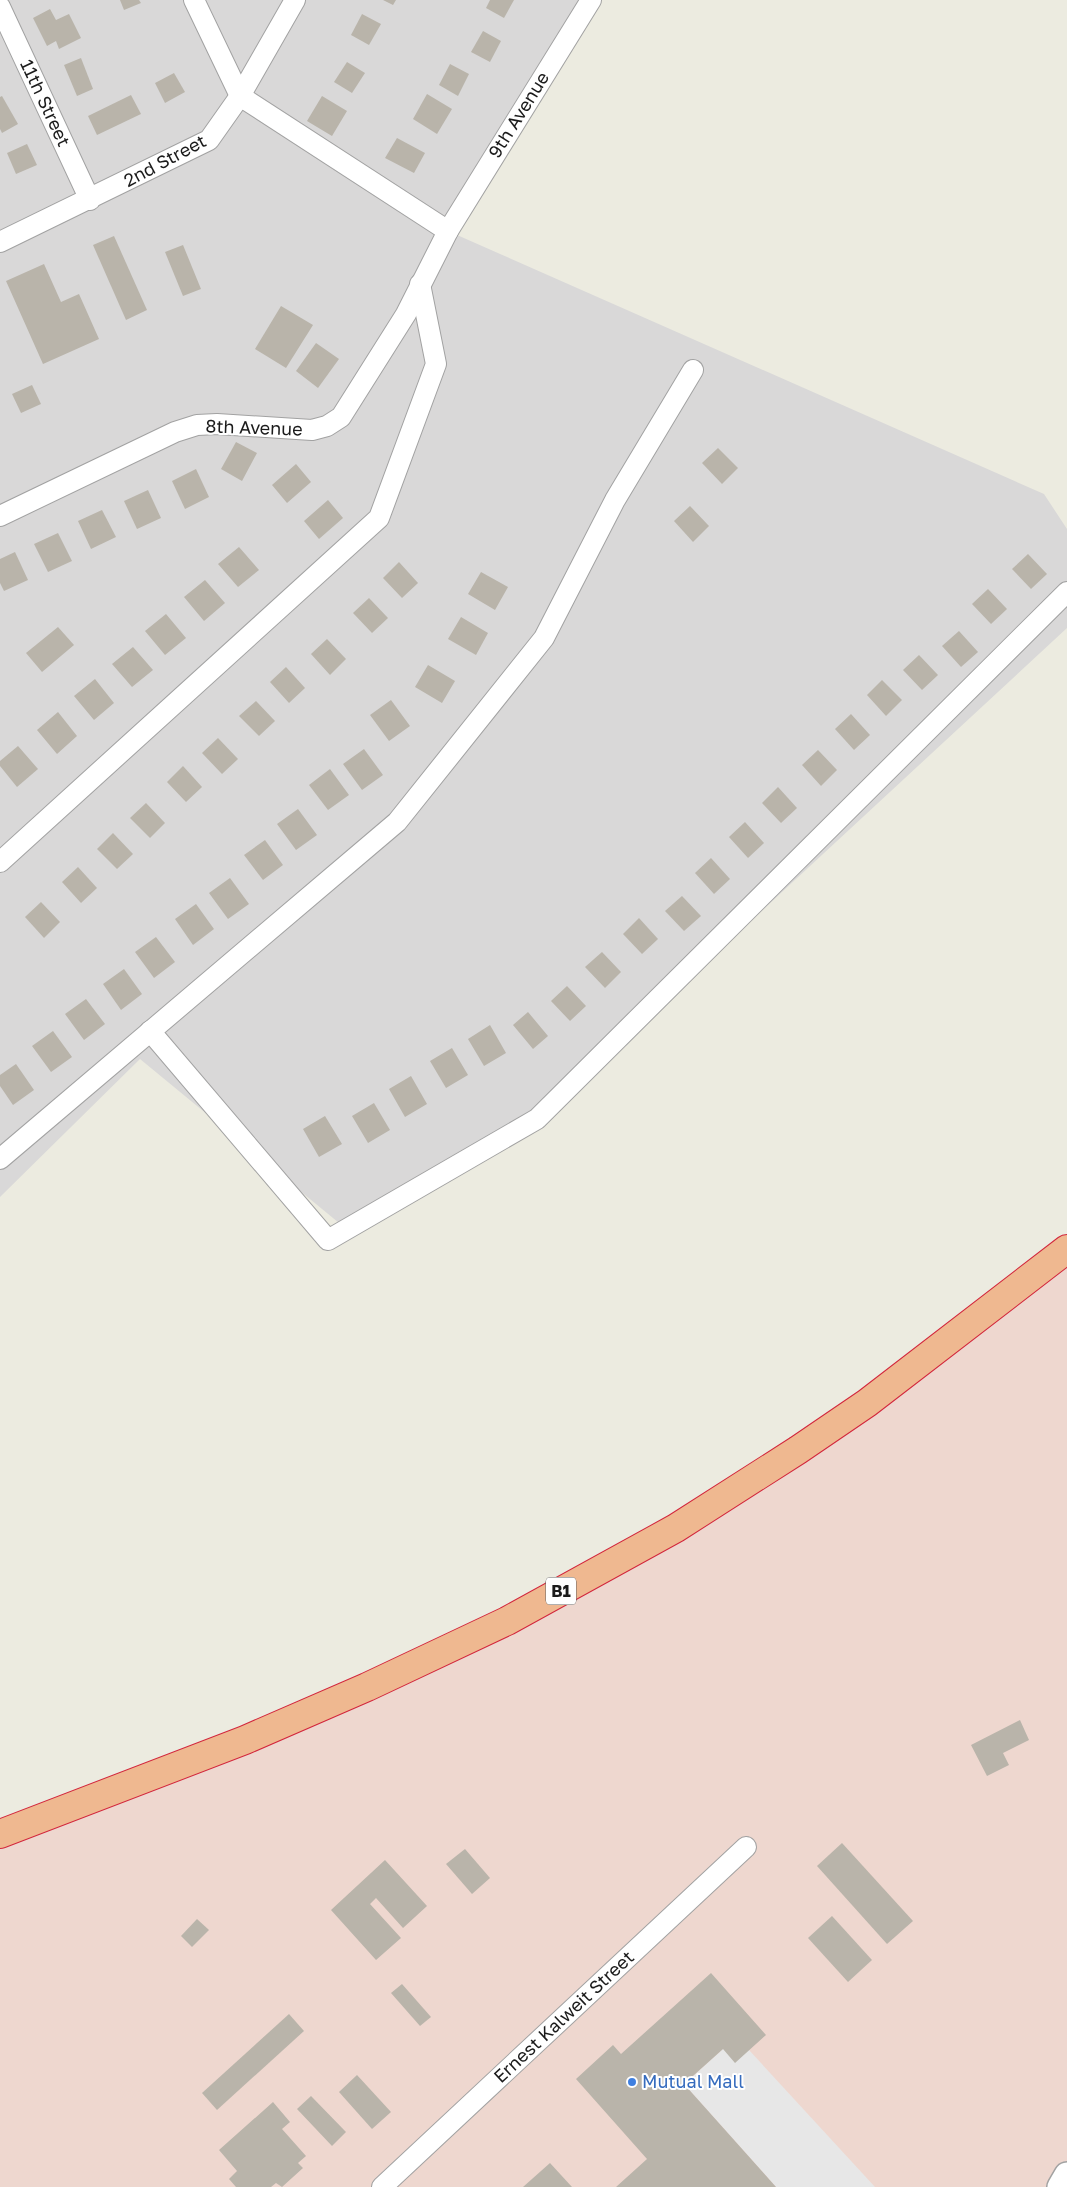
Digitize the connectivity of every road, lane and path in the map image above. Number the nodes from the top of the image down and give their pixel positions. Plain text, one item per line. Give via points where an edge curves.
1 (194, 0) edge
2 (295, 0) edge
3 (591, 0) edge
4 (0, 7) edge
5 (240, 96) junction
6 (90, 200) junction
7 (448, 231) junction
8 (0, 242) edge
9 (420, 284) junction
10 (693, 370) dead end
11 (0, 516) edge
12 (1067, 592) edge
13 (0, 862) edge
14 (150, 1032) junction
15 (0, 1159) edge
16 (1067, 1249) edge
17 (0, 1834) edge
18 (746, 1847) dead end
19 (1067, 2175) edge
20 (382, 2187) edge
21 (1060, 2187) edge

1 - 5 street
2 - 5 street, 2nd Street
3 - 7 street, 9th Avenue
4 - 6 street, 11th Street
5 - 6 street, 2nd Street via 210,140
5 - 7 street
6 - 8 street, 2nd Street
7 - 9 street, 8th Avenue
9 - 11 street, 8th Avenue via 406,314 341,417 328,426 312,430 197,425 175,432
9 - 13 street via 436,364 379,518
10 - 14 street via 615,500 544,638 397,822
12 - 14 street via 537,1119 328,1240
14 - 15 street
16 - 17 highway, B1 via 867,1402 668,1533 507,1620 366,1687 245,1740
18 - 20 street, Ernest Kalweit Street
19 - 21 street

